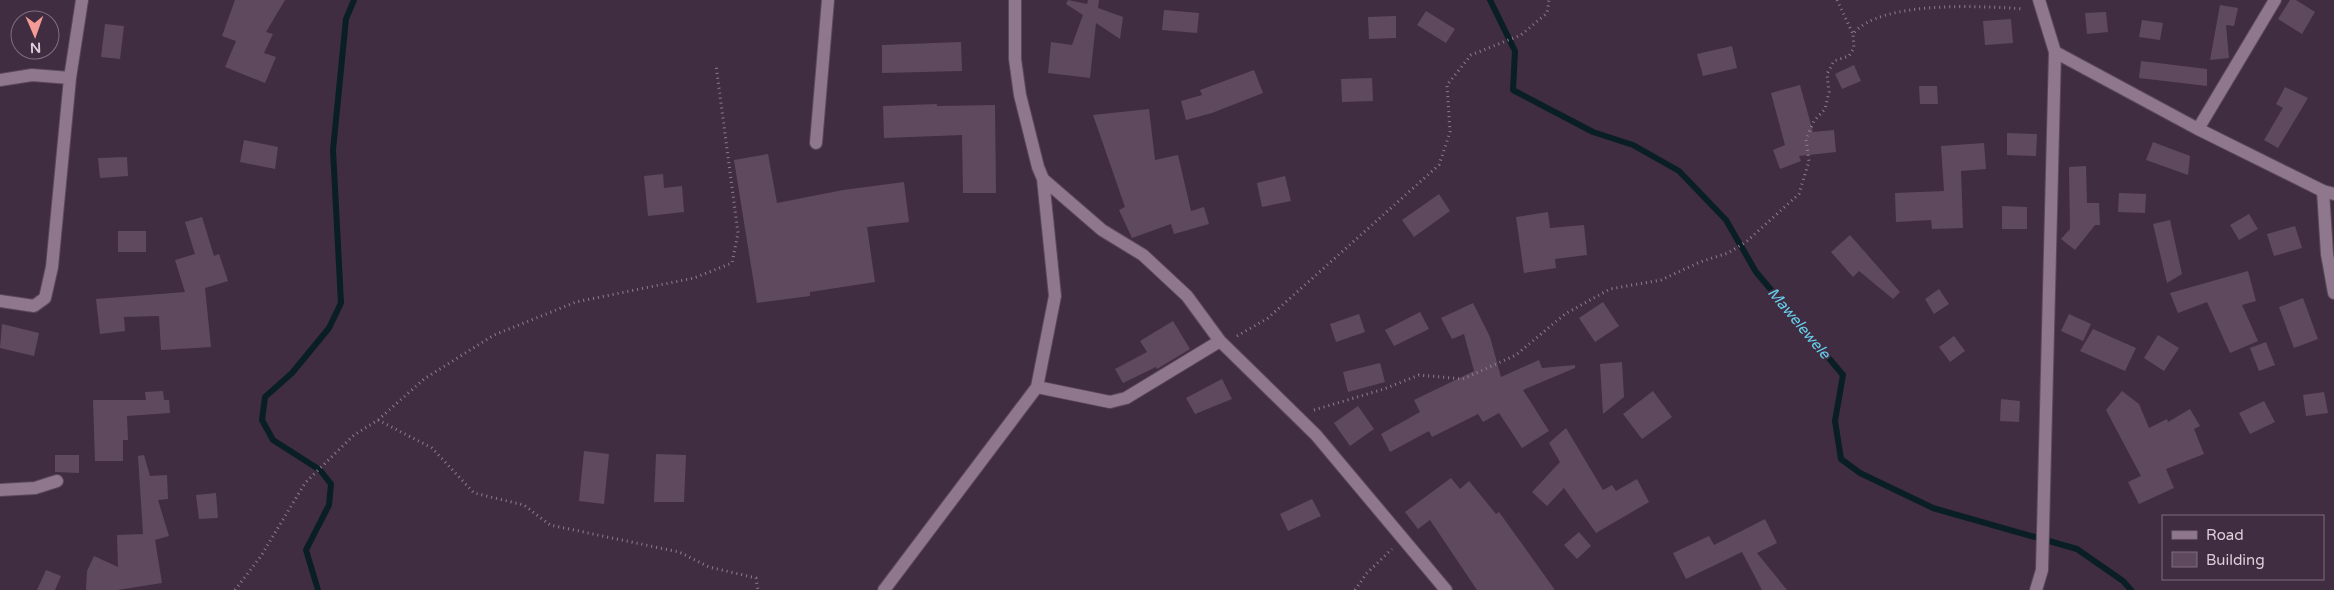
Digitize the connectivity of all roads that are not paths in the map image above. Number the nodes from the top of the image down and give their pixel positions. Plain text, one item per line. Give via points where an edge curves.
1 (82, 0) edge
2 (828, 0) edge
3 (1015, 0) edge
4 (2275, 0) edge
5 (2039, 3) edge
6 (2055, 52) junction
7 (70, 78) junction
8 (0, 80) edge
9 (2198, 129) junction
10 (816, 143) dead end
11 (1043, 179) junction
12 (2328, 192) edge
13 (2334, 293) edge
14 (0, 301) edge
15 (1222, 342) junction
16 (1037, 387) junction
17 (57, 481) dead end
18 (0, 490) edge
19 (884, 590) edge
20 (1446, 590) edge
21 (2036, 590) edge

1 - 7 street
2 - 10 street
3 - 11 street via 1015,59 1020,95
4 - 9 street
5 - 6 street
6 - 9 street
6 - 21 street via 2042,570
7 - 8 street via 32,75
7 - 14 street via 52,267 45,298 34,306
9 - 12 street
11 - 15 street via 1102,230 1143,256 1186,296
11 - 16 street via 1055,296
12 - 13 street via 2327,254
15 - 16 street via 1150,381 1126,398 1110,402
15 - 20 street via 1316,435
16 - 19 street
17 - 18 street via 35,488

